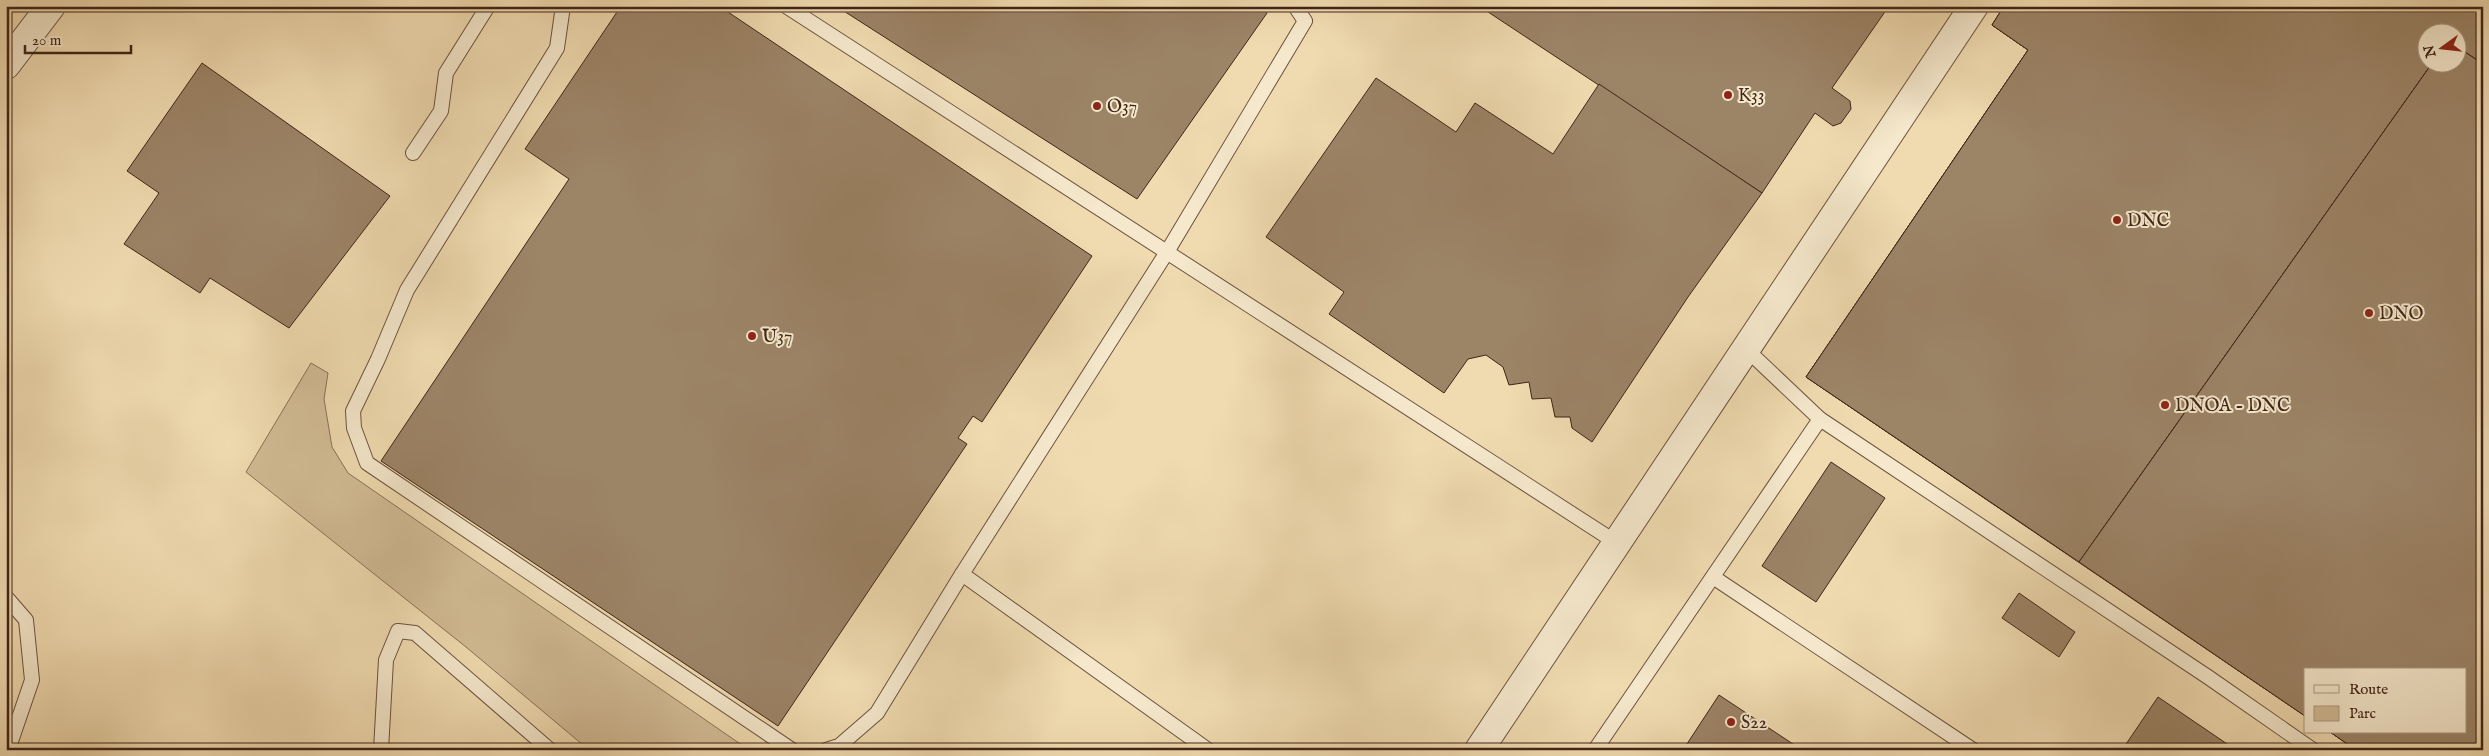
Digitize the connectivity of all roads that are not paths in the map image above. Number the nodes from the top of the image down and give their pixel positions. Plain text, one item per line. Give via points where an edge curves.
1 (52, 6) edge
2 (488, 6) edge
3 (564, 6) edge
4 (786, 6) edge
5 (1295, 6) edge
6 (1974, 6) edge
7 (6, 65) edge
8 (413, 153) dead end
9 (1167, 252) junction
10 (1746, 349) junction
11 (1820, 419) junction
12 (1617, 543) junction
13 (962, 574) junction
14 (1713, 577) junction
15 (6, 597) edge
16 (8, 750) edge
17 (382, 750) edge
18 (550, 750) edge
19 (792, 750) edge
20 (826, 750) edge
21 (1208, 750) edge
22 (1479, 750) edge
23 (1595, 750) edge
24 (1973, 750) edge
25 (2313, 750) edge

1 - 7 street
2 - 8 lane via 446,73 441,111
3 - 19 lane via 557,48 407,290 353,411 354,428 367,463
4 - 9 lane
5 - 9 lane via 1306,21
6 - 10 street
9 - 12 lane
9 - 13 lane
10 - 11 lane
10 - 12 street
11 - 14 lane
11 - 25 lane
12 - 22 street
13 - 20 lane via 877,713 839,746
13 - 21 lane
14 - 23 lane
14 - 24 lane
15 - 16 lane via 26,620 32,680
17 - 18 lane via 386,660 398,632 415,633

